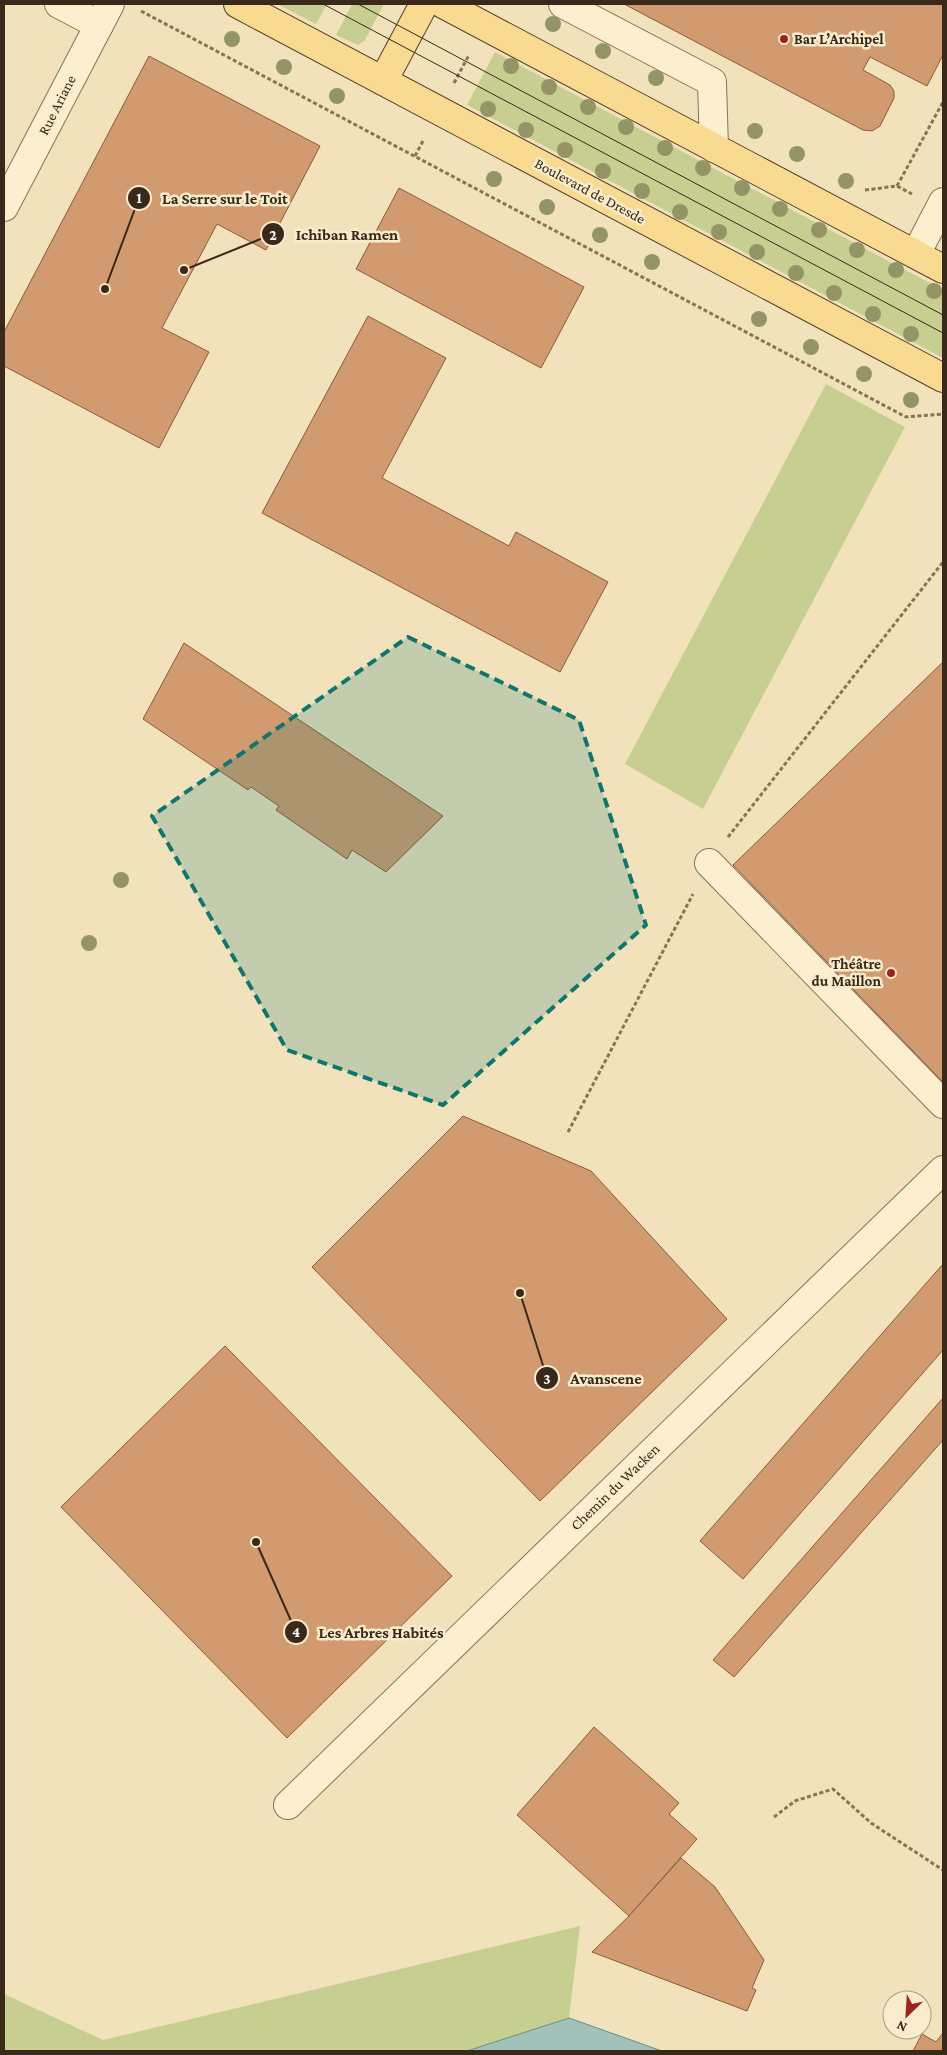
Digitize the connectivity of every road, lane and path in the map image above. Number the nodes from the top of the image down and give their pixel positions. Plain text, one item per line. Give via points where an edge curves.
1 (59, 4) edge
2 (238, 4) edge
3 (424, 4) edge
4 (443, 4) edge
5 (563, 4) edge
6 (115, 12) edge
7 (383, 81) junction
8 (943, 102) edge
9 (714, 148) junction
10 (897, 186) dead end
11 (943, 202) edge
12 (4, 207) edge
13 (916, 254) junction
14 (943, 269) edge
15 (943, 378) edge
16 (943, 414) edge
17 (943, 562) edge
18 (709, 863) junction
19 (943, 1104) edge
20 (568, 1132) dead end
21 (943, 1170) edge
22 (288, 1805) dead end
23 (774, 1817) dead end
24 (943, 1870) edge

1 - 6 street
2 - 7 main road, Boulevard de Dresde
3 - 7 main road
4 - 9 main road
5 - 9 street via 712,82
6 - 12 street, Rue Ariane
6 - 16 path via 906,417
7 - 15 main road, Boulevard de Dresde
8 - 10 path
9 - 13 main road
11 - 13 street
13 - 14 main road
17 - 18 path
18 - 19 street
18 - 20 path
21 - 22 street, Chemin du Wacken
23 - 24 path via 794,1801 833,1789 871,1822

